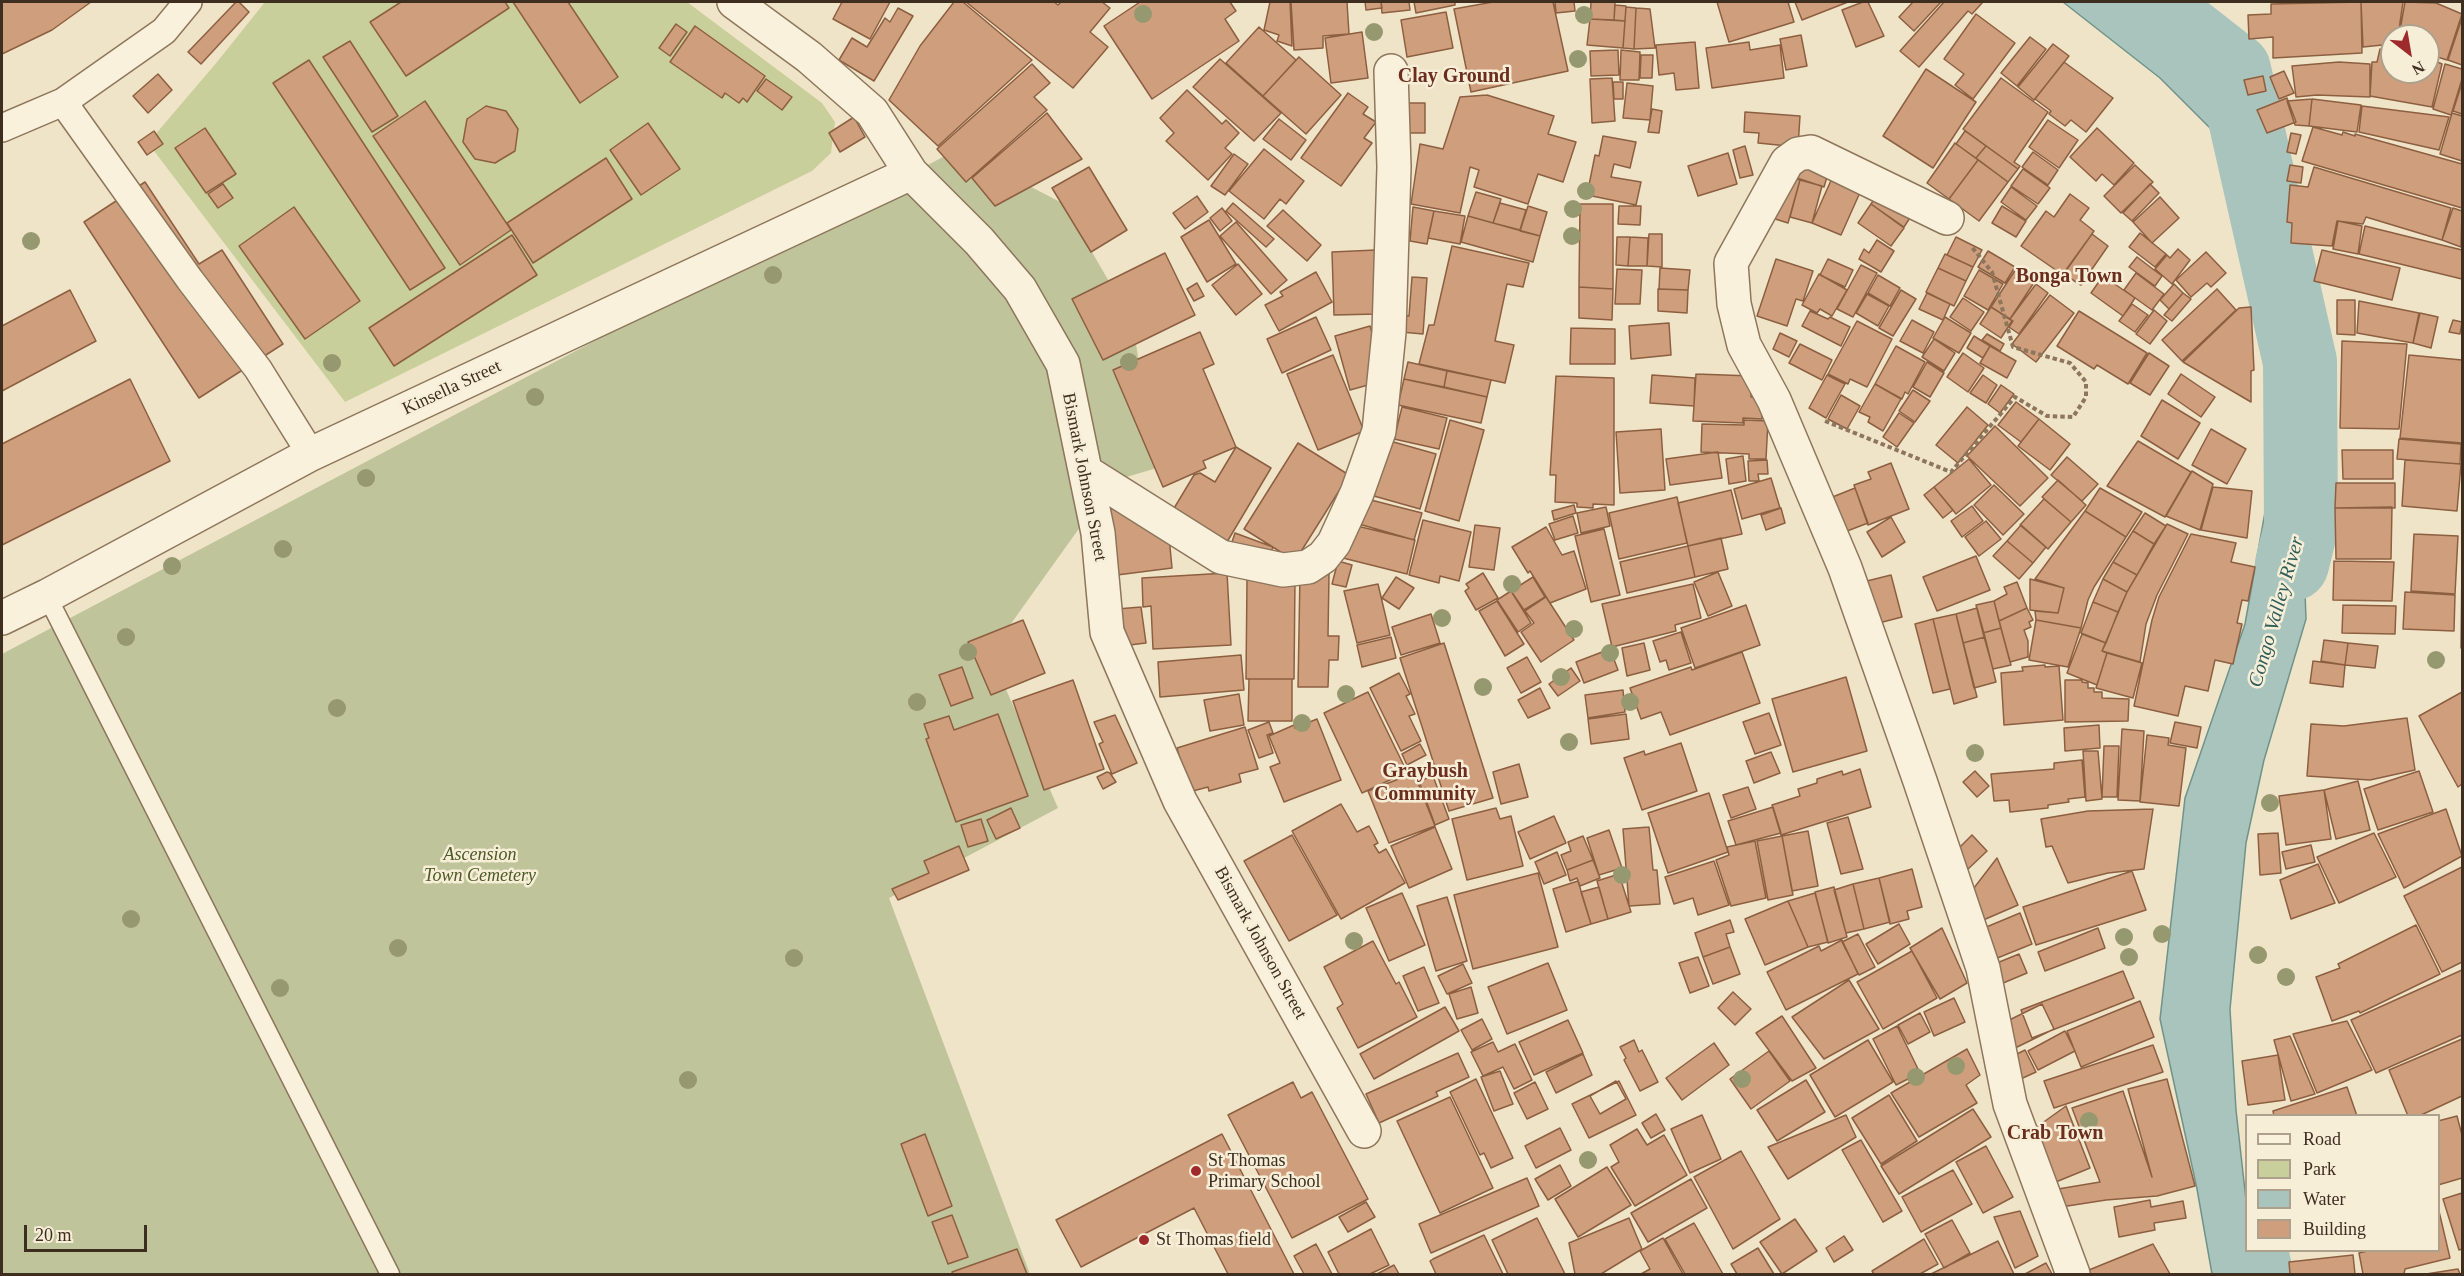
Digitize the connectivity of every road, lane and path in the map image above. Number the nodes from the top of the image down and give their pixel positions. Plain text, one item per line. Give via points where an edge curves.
1 (188, 2) edge
2 (734, 2) edge
3 (1391, 71) dead end
4 (63, 102) junction
5 (2, 128) edge
6 (911, 172) junction
7 (1947, 218) joint
8 (1774, 400) junction
9 (311, 454) junction
10 (1086, 472) junction
11 (47, 596) junction
12 (2, 618) edge
13 (1364, 1131) dead end
14 (390, 1275) edge
15 (2073, 1275) edge

1 - 4 street via 164,31
2 - 6 street, Bismark Johnson Street via 809,57 872,112
3 - 10 street via 1394,167 1389,332 1379,431 1357,493 1323,557 1308,567 1283,570 1221,557
4 - 5 street
4 - 9 street via 258,369
6 - 9 street, Kinsella Street
6 - 10 street, Bismark Johnson Street via 1020,289 1063,364
7 - 8 street via 1811,152 1798,153 1787,162 1731,263 1734,304 1744,345
7 - 8 path via 1992,272 2013,347 2070,363 2086,382 2086,397 2073,417 2047,416 2015,397 1951,472
8 - 15 street via 1845,568 1920,781 1983,968 2010,1104
9 - 11 street, Kinsella Street
10 - 13 street, Bismark Johnson Street via 1098,533 1107,632 1180,801
11 - 12 street, Kinsella Street
11 - 14 lane

